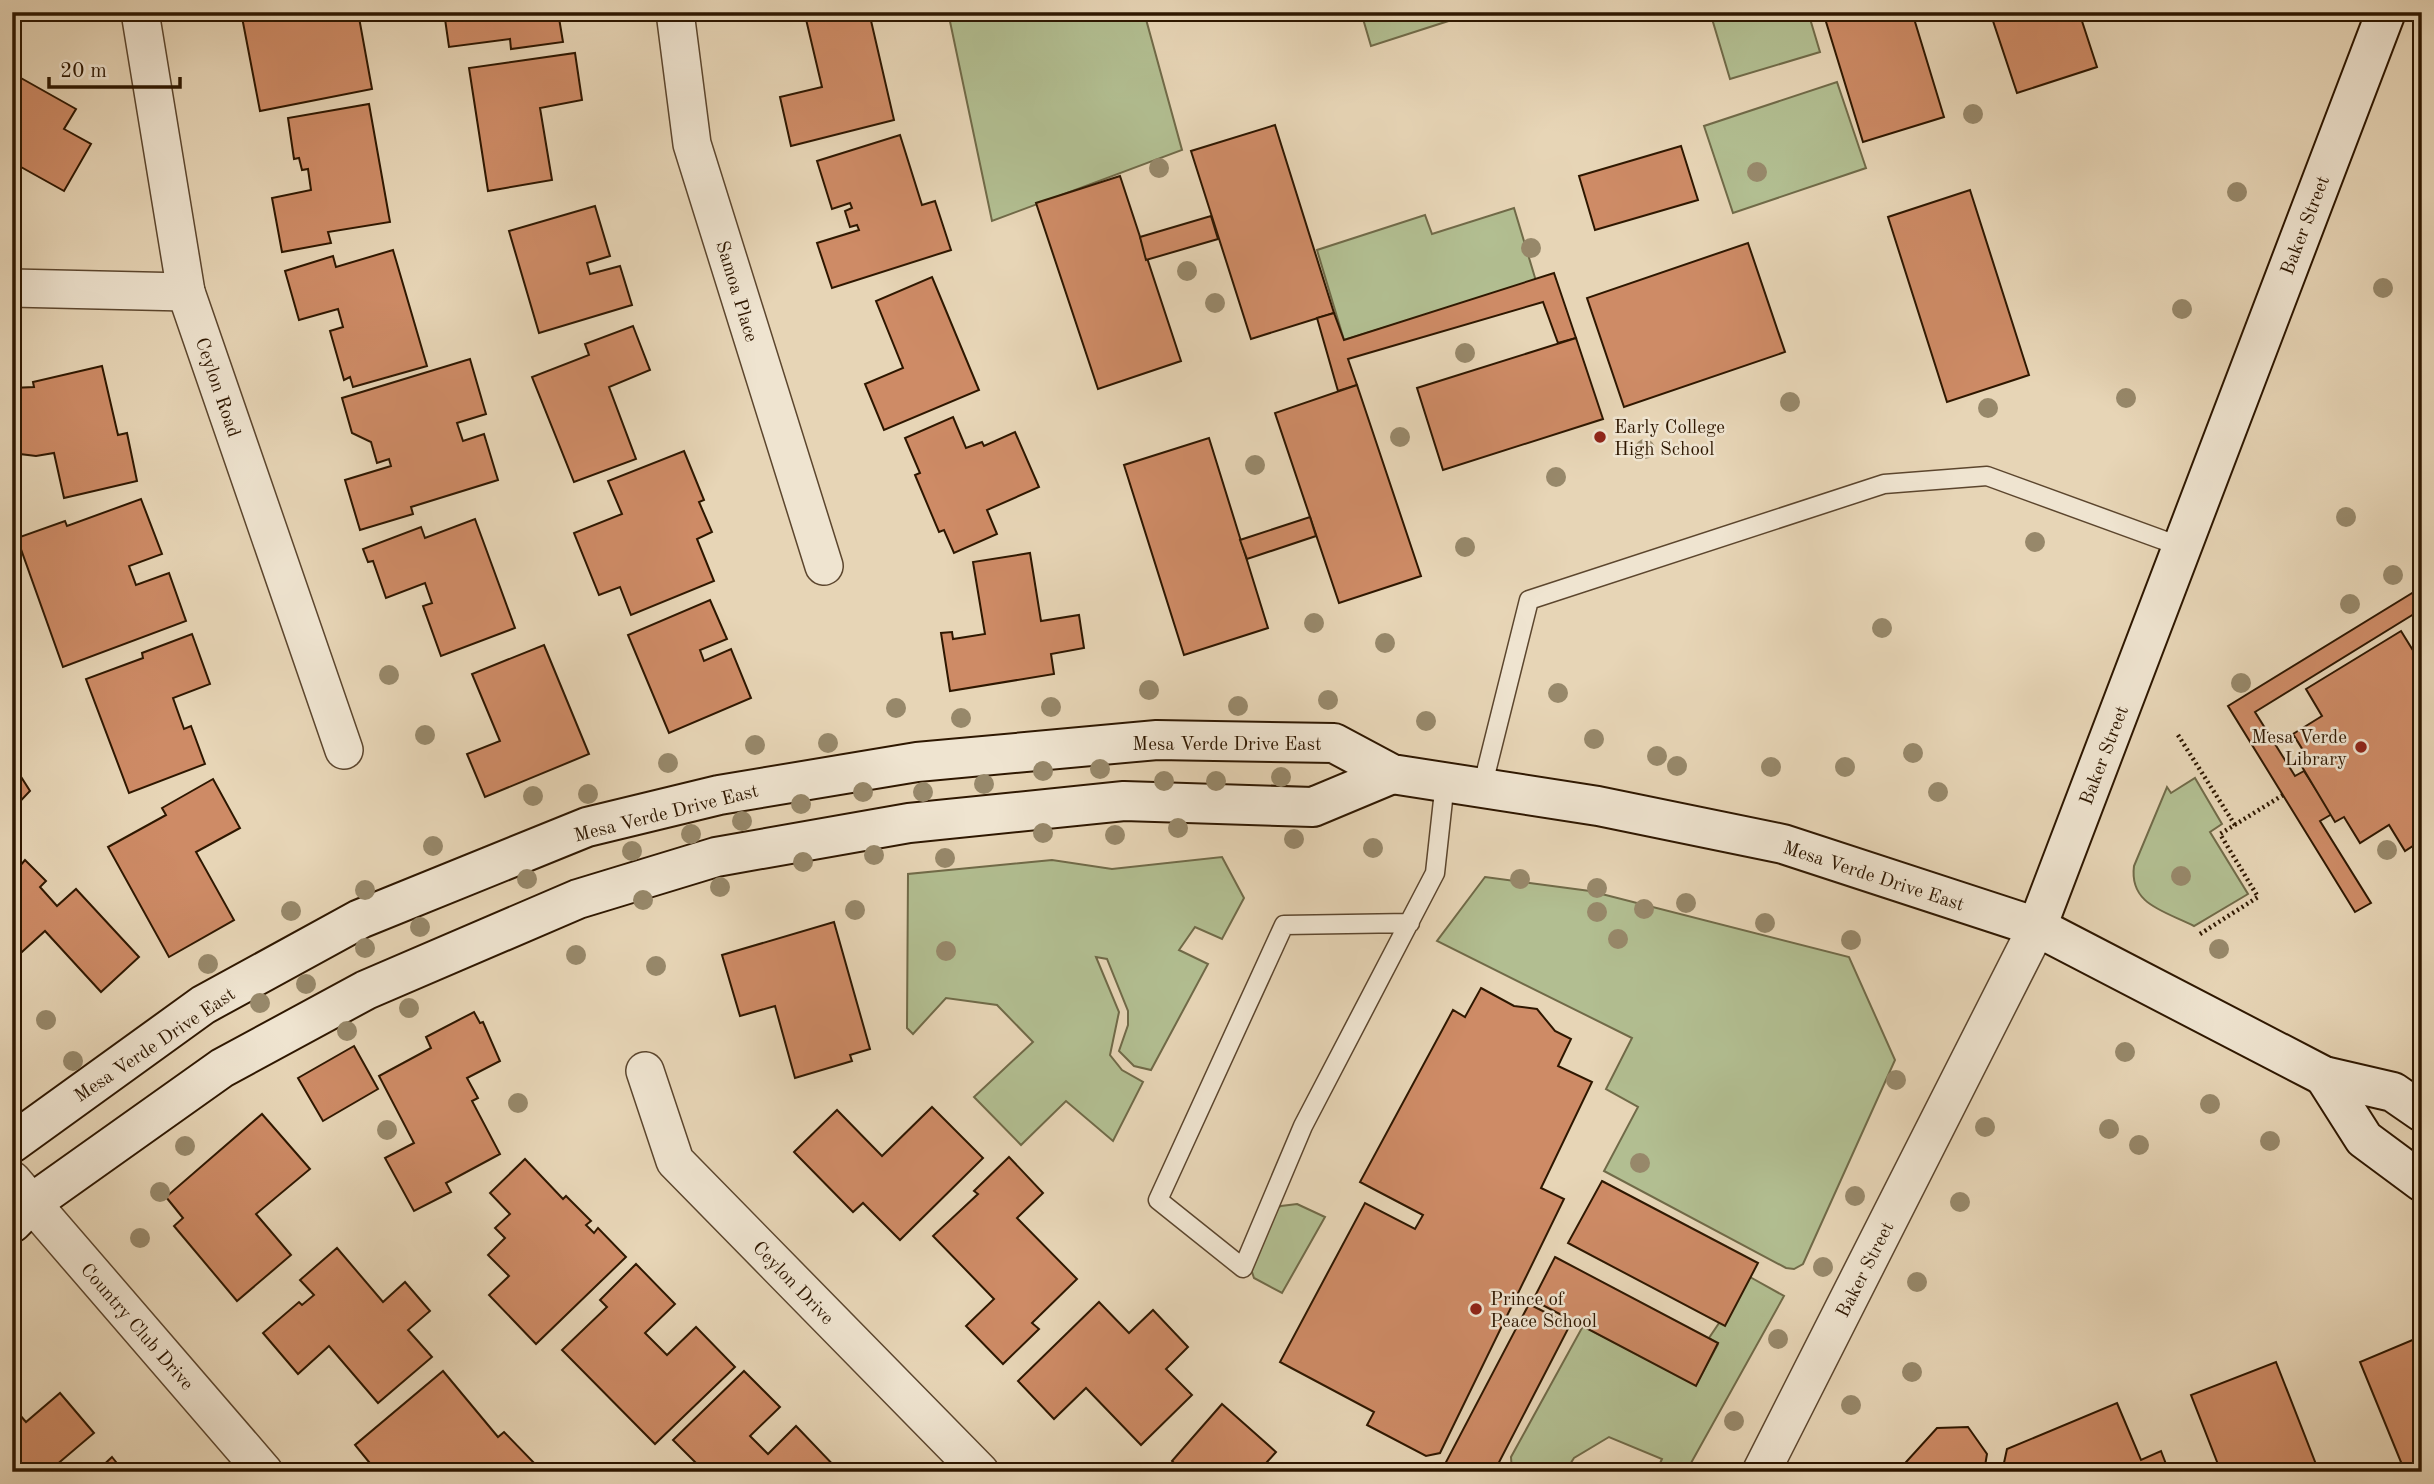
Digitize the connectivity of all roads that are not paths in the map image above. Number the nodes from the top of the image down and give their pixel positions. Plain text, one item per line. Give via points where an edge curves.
1 (140, 12) edge
2 (675, 12) edge
3 (2386, 12) edge
4 (12, 288) edge
5 (186, 292) junction
6 (2182, 547) junction
7 (824, 566) dead end
8 (344, 750) dead end
9 (1392, 774) junction
10 (1445, 782) junction
11 (1482, 788) junction
12 (1409, 923) junction
13 (2037, 928) junction
14 (645, 1071) dead end
15 (2324, 1076) junction
16 (2422, 1112) edge
17 (12, 1143) edge
18 (2422, 1182) edge
19 (19, 1202) edge
20 (264, 1472) edge
21 (980, 1472) edge
22 (1761, 1472) edge

1 - 5 street, Ceylon Road
2 - 7 street, Samoa Place via 692,144
3 - 6 street, Baker Street
4 - 5 street
5 - 8 street, Ceylon Road
6 - 11 lane via 1987,476 1884,484 1529,600
6 - 13 street, Baker Street
9 - 10 street, Mesa Verde Drive East
9 - 17 street, Mesa Verde Drive East via 1334,743 1157,740 917,762 719,796 587,827 360,919 215,998
9 - 19 street via 1312,807 1124,801 909,823 716,857 578,899 366,989 222,1068
10 - 11 street, Mesa Verde Drive East
10 - 12 lane via 1435,873
11 - 13 street, Mesa Verde Drive East via 1598,806 1783,844
12 - 12 lane via 1303,1126 1243,1268 1158,1200 1284,925
13 - 15 street, Mesa Verde Drive East
13 - 22 street, Baker Street
14 - 21 street, Ceylon Drive via 675,1161
15 - 16 street, Mesa Verde Drive East via 2393,1092
15 - 18 street via 2364,1139
19 - 20 street, Country Club Drive

